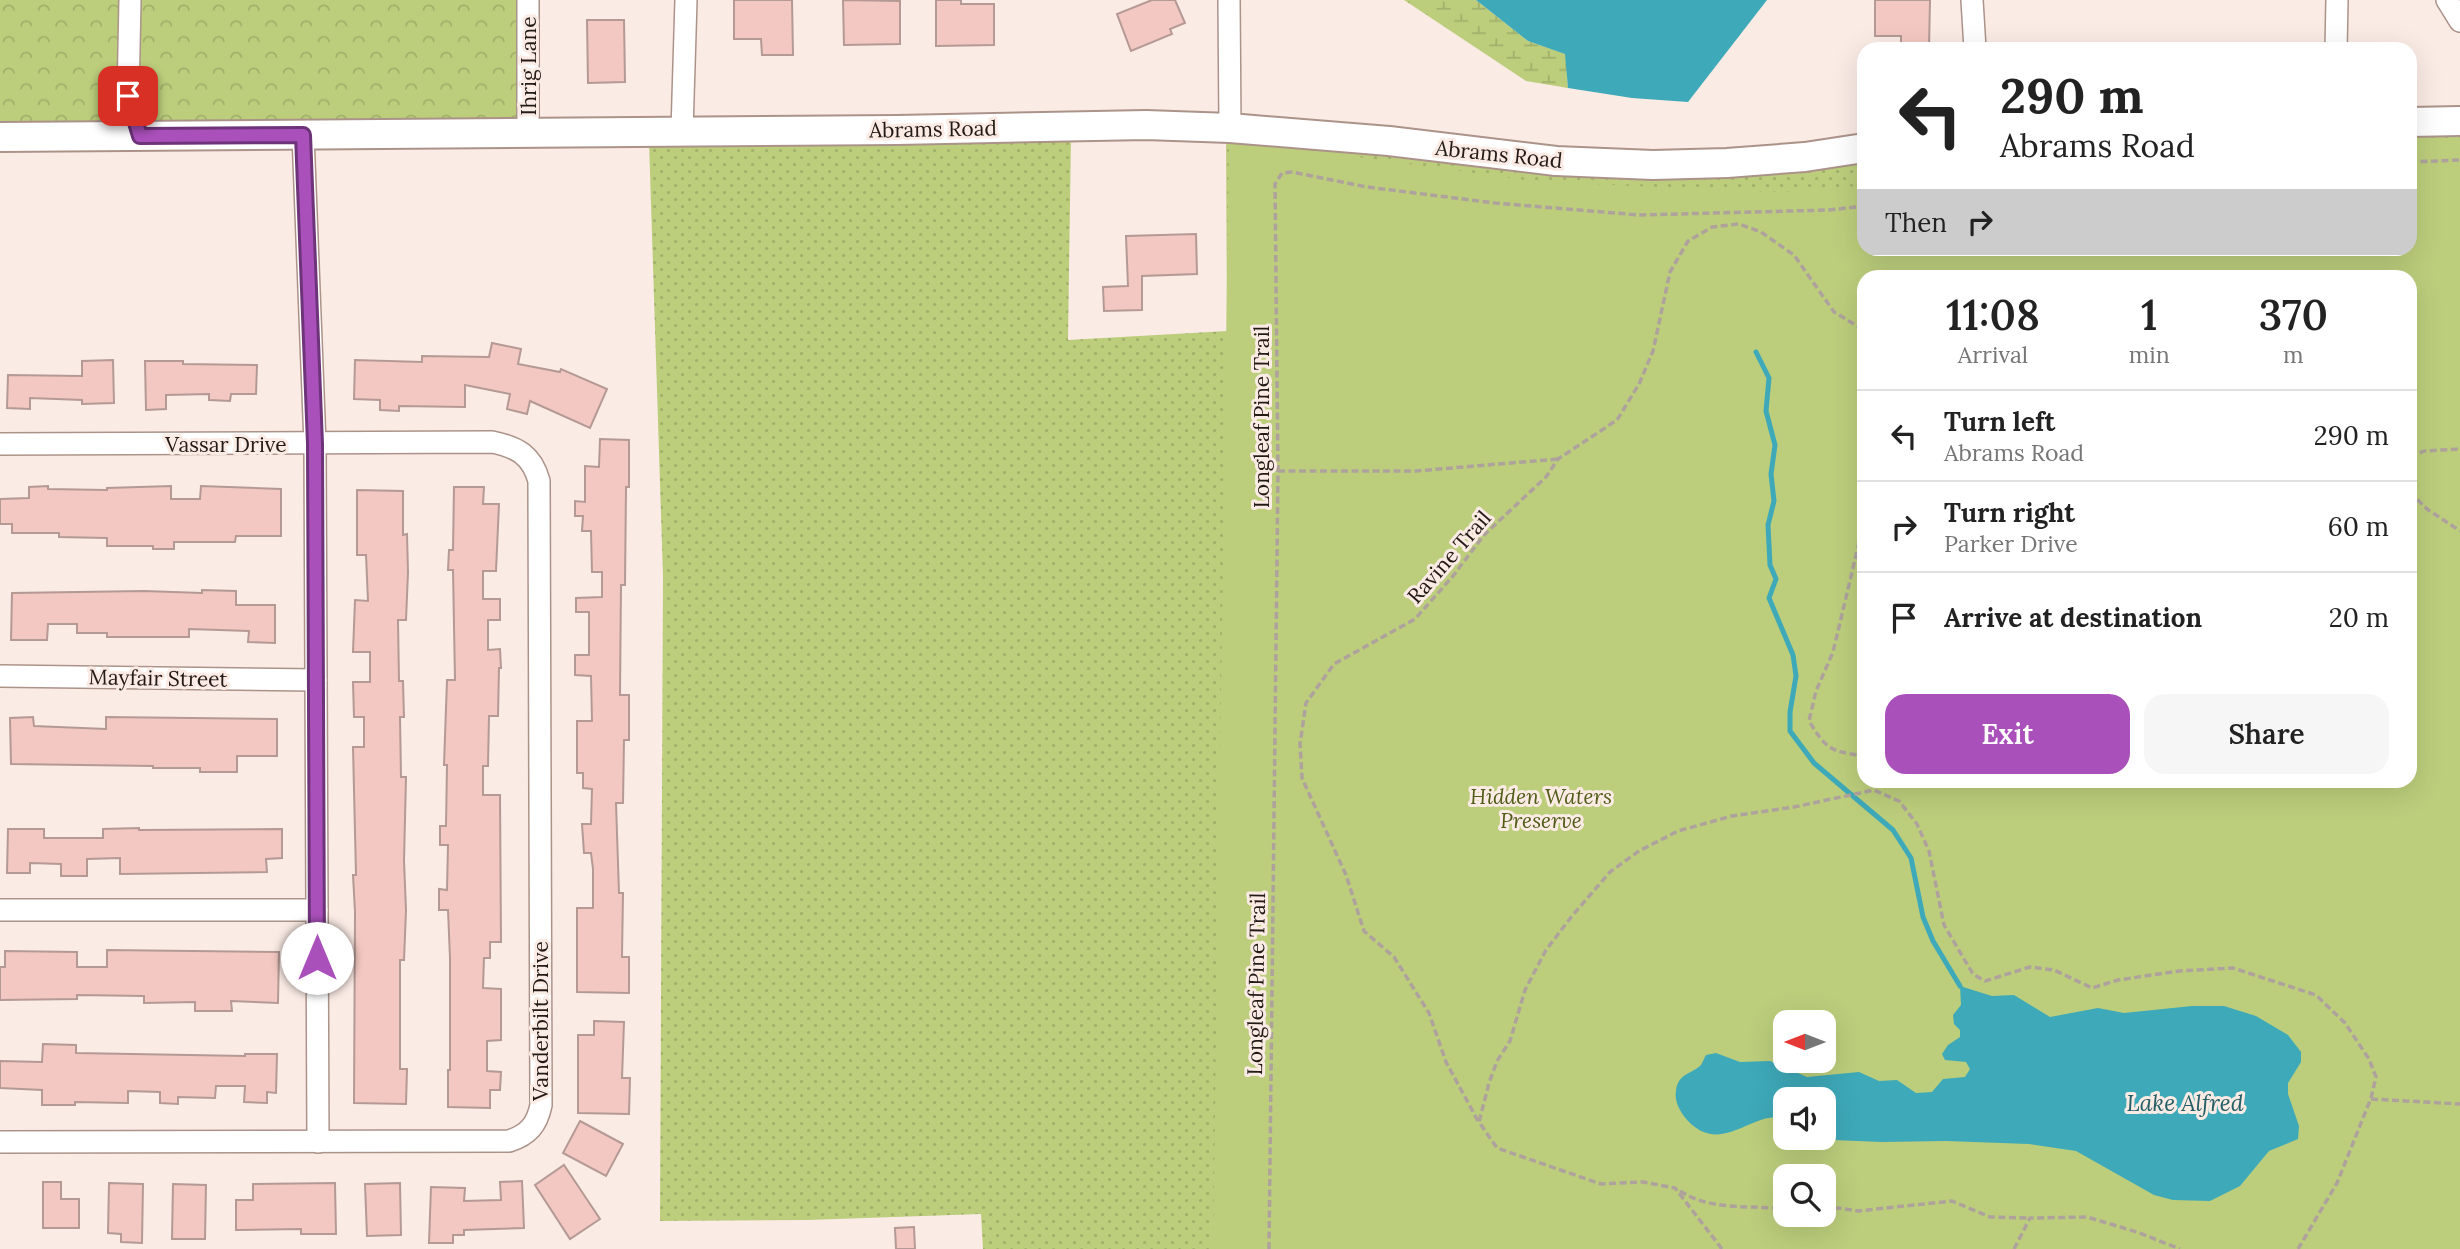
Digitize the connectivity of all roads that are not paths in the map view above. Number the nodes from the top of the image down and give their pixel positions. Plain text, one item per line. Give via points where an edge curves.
1 (130, 0) edge
2 (528, 0) edge
3 (686, 0) edge
4 (1229, 0) edge
5 (1972, 0) edge
6 (2337, 0) edge
7 (2447, 0) edge
8 (2460, 21) edge
9 (1975, 42) edge
10 (2336, 42) edge
11 (2460, 121) edge
12 (2417, 122) edge
13 (1230, 128) junction
14 (682, 131) junction
15 (528, 133) junction
16 (303, 135) junction
17 (140, 136) junction
18 (0, 137) edge
19 (1857, 149) edge
20 (0, 444) edge
21 (315, 444) junction
22 (531, 461) joint
23 (0, 676) edge
24 (317, 680) junction
25 (0, 910) edge
26 (317, 910) junction
27 (0, 1142) edge
28 (318, 1142) junction

1 - 17 street via 128,96
2 - 15 street, Ihrig Lane
3 - 14 street
4 - 13 street
5 - 9 street
6 - 10 street
7 - 8 street
11 - 12 street
13 - 14 street, Abrams Road
13 - 19 street, Abrams Road via 1556,161 1653,165 1805,157
14 - 15 street, Abrams Road
15 - 16 street, Abrams Road
16 - 17 street, Abrams Road
16 - 21 street
17 - 18 street, Abrams Road
20 - 21 street, Vassar Drive
21 - 22 street, Vassar Drive via 492,442
21 - 24 street
22 - 28 street, Vanderbilt Drive via 539,481 538,1118 521,1137 509,1141
23 - 24 street, Mayfair Street
24 - 26 street
25 - 26 street
26 - 28 street
27 - 28 street, Vanderbilt Drive

